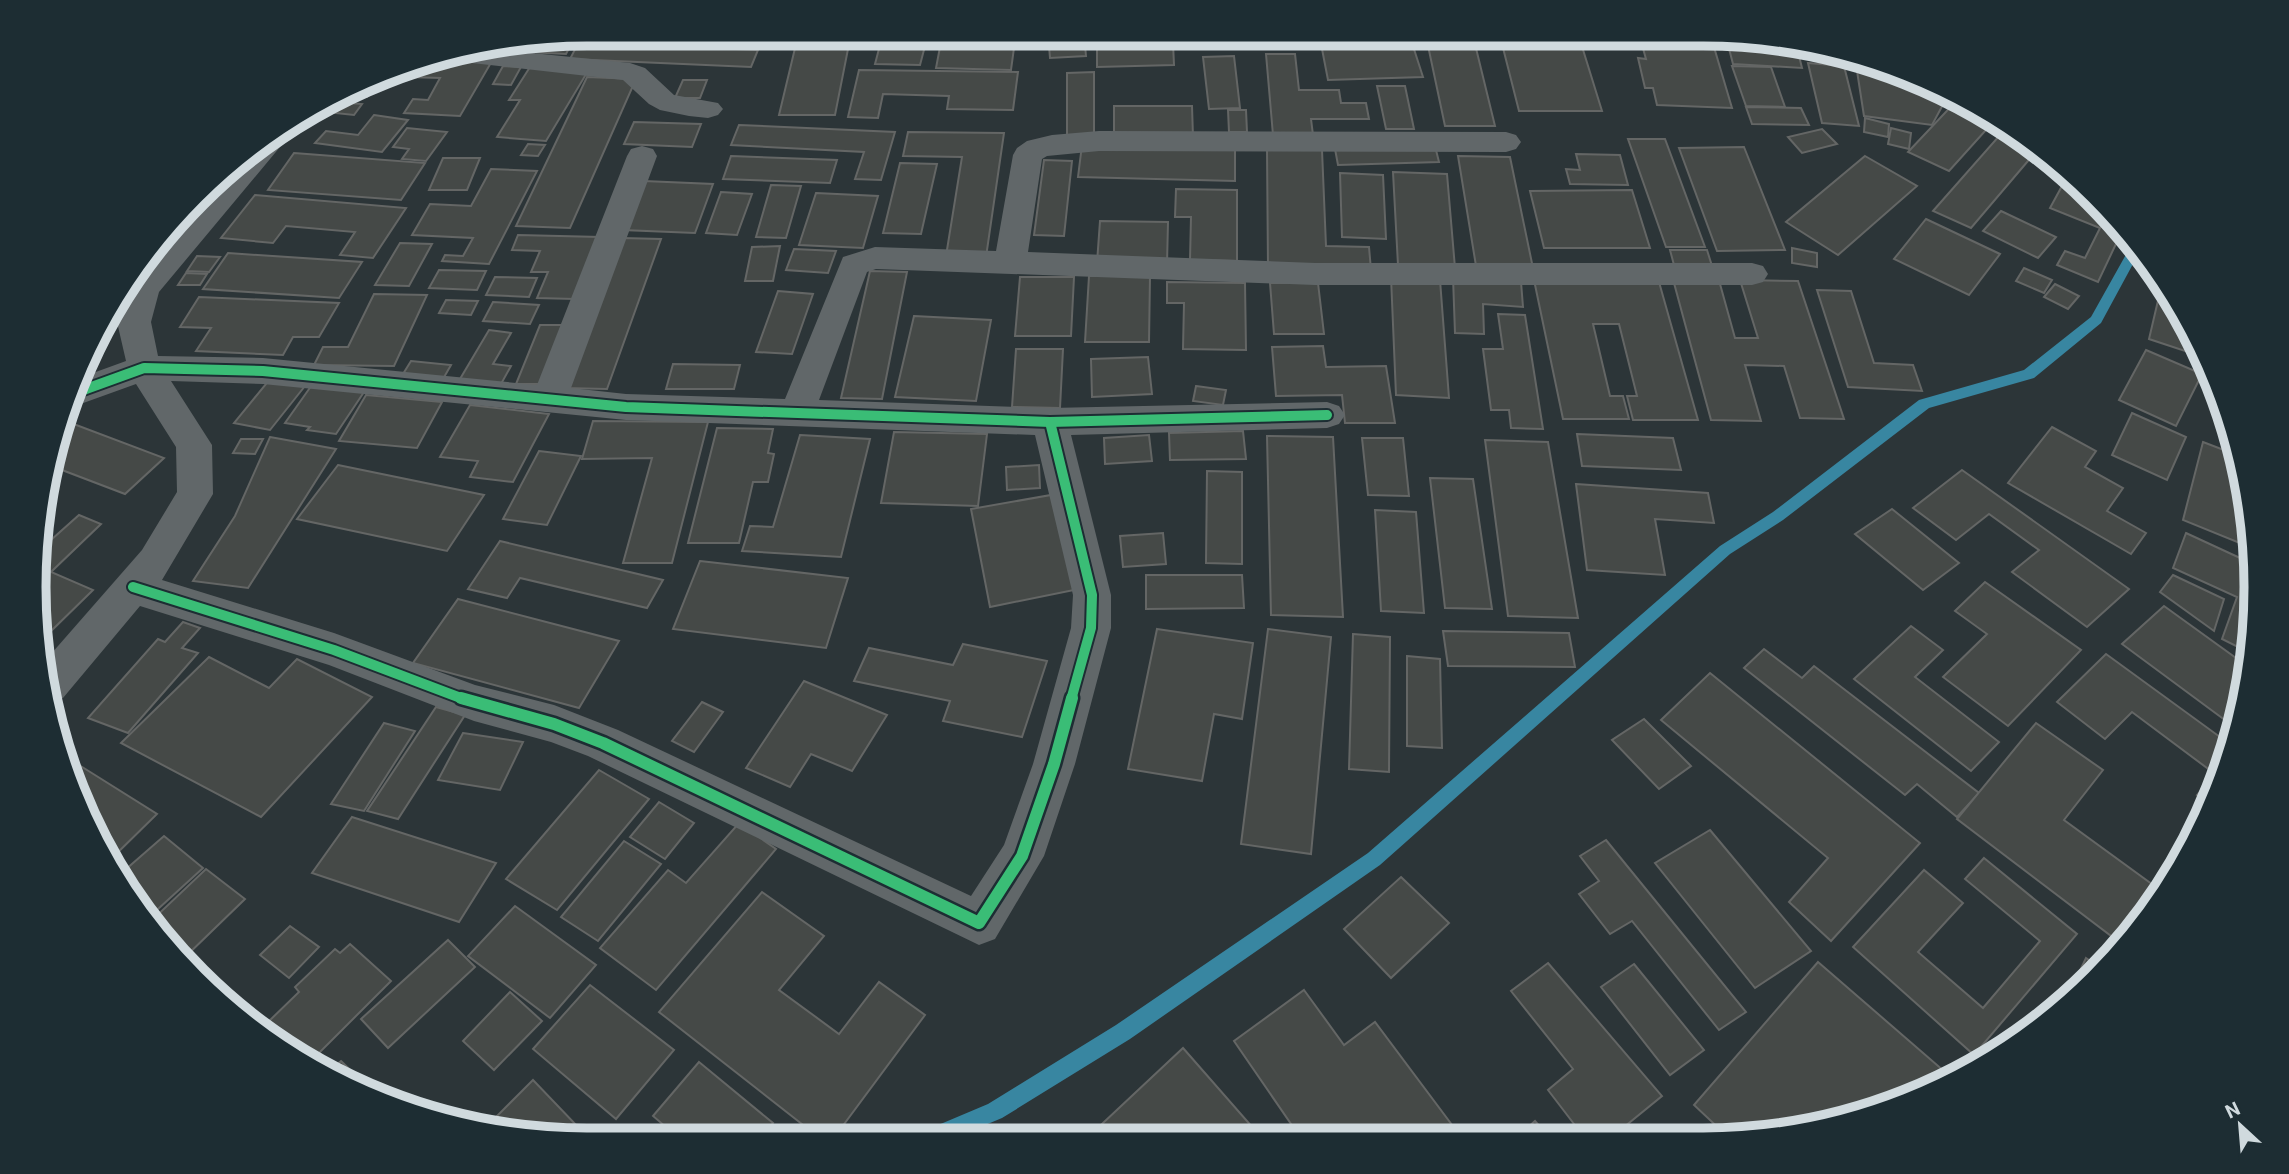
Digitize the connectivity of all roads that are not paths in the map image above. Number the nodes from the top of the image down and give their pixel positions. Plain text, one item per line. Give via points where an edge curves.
1 (481, 56) edge
2 (708, 109) dead end
3 (1506, 142) dead end
4 (642, 156) dead end
5 (252, 161) edge
6 (1010, 263) junction
7 (1752, 274) dead end
8 (144, 368) junction
9 (83, 390) edge
10 (549, 400) junction
11 (797, 413) junction
12 (1326, 415) dead end
13 (1050, 422) junction
14 (133, 587) junction
15 (54, 680) edge

1 - 2 street via 630,72 661,100
3 - 6 street via 1099,141 1038,148 1028,155
4 - 10 street
5 - 8 street via 145,288 134,322
6 - 7 street via 1315,274
6 - 11 street via 875,258 854,265
8 - 9 street
8 - 10 street via 263,371
8 - 14 street via 194,445 195,494 155,561
10 - 11 street
11 - 13 street
12 - 13 street
13 - 14 street via 1092,595 1091,628 1054,764 1022,856 979,923 603,743 334,650
14 - 15 street

